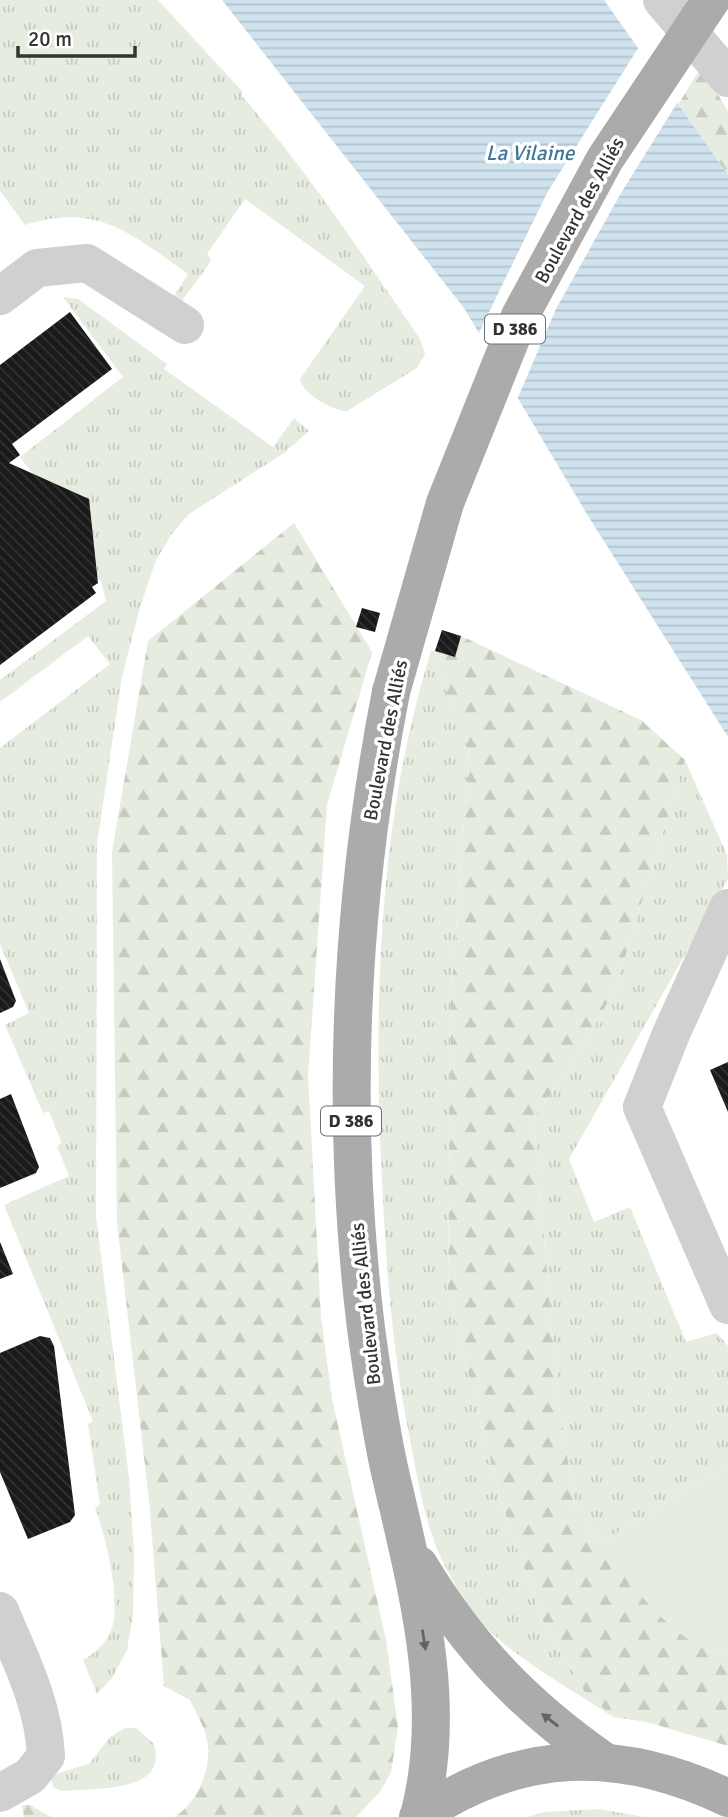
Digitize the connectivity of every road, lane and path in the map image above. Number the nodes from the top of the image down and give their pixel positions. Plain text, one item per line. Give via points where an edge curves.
1 (662, 0) edge
2 (711, 0) edge
3 (728, 78) edge
4 (0, 296) edge
5 (185, 325) dead end
6 (728, 908) edge
7 (728, 1306) edge
8 (409, 1548) junction
9 (0, 1611) edge
10 (604, 1761) junction
11 (0, 1793) edge
12 (728, 1798) edge
13 (419, 1817) edge

1 - 3 street
2 - 8 main road, Boulevard des Alliés / D 386, bridge via 605,159 520,316 445,503 391,692 361,877 352,994 351,1132 376,1402
4 - 5 street via 37,268 86,263
6 - 7 street via 642,1107
10 -> 8 main road via 500,1675 468,1640
8 -> 13 main road, Boulevard des Alliés via 431,1685 428,1782
9 - 11 street via 37,1705 46,1756 30,1776
10 - 12 main road via 688,1779
10 - 13 main road via 565,1761 513,1771 452,1795

